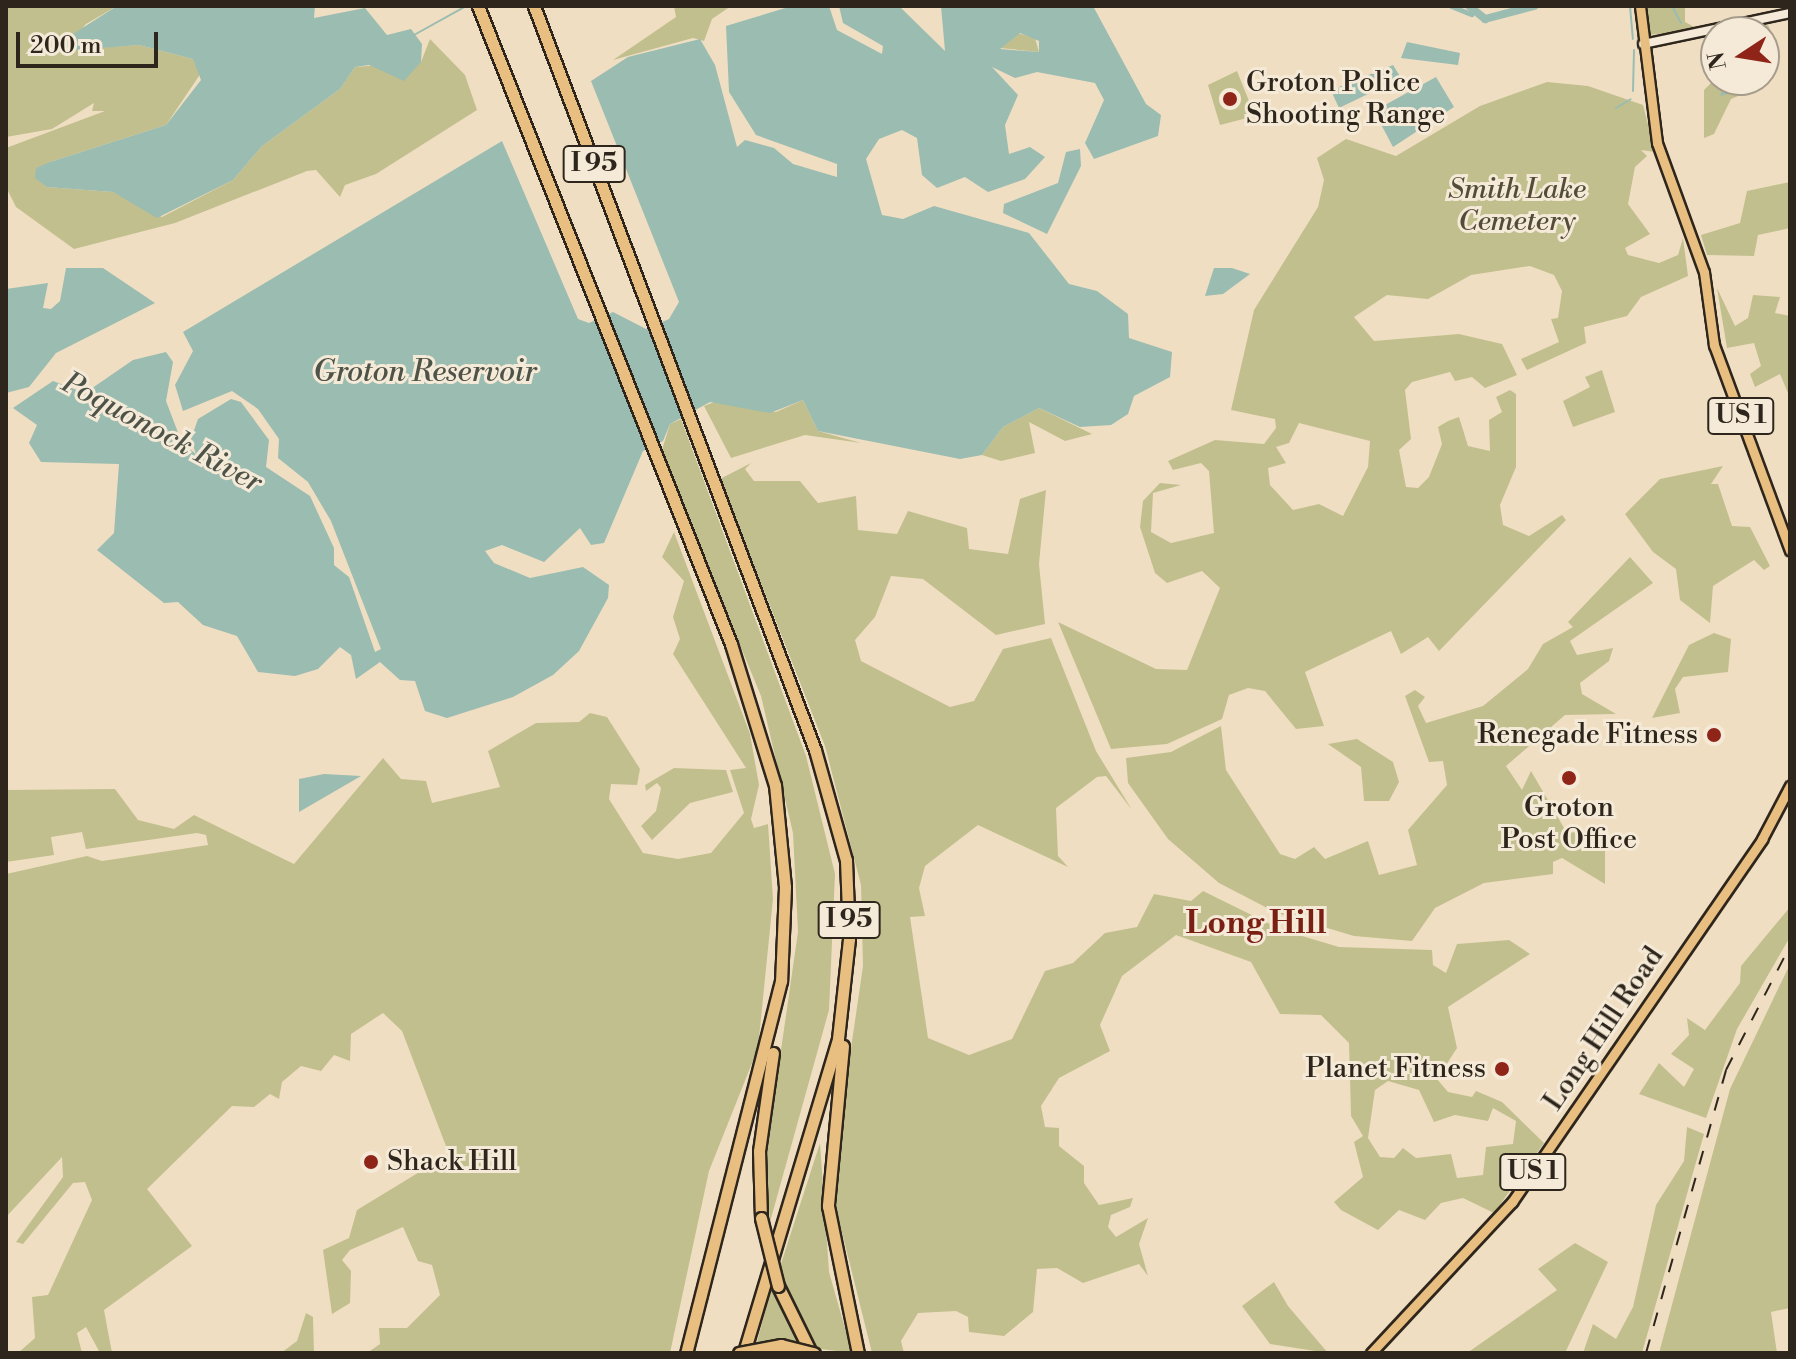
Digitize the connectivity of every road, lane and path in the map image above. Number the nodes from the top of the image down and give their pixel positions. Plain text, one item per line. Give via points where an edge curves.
1 (534, 6) edge
2 (1640, 6) edge
3 (480, 10) edge
4 (1790, 13) edge
5 (1643, 44) junction
6 (1790, 550) edge
7 (1790, 786) edge
8 (848, 886) junction
9 (777, 1004) junction
10 (684, 1353) edge
11 (741, 1353) edge
12 (812, 1353) edge
13 (861, 1353) edge
14 (1371, 1353) edge

1 - 8 highway, I 95 via 819,763
2 - 5 main road, US 1
3 - 9 highway, I 95 via 748,691 775,785 786,900
4 - 5 main road
5 - 6 main road, US 1 via 1651,122 1701,262 1712,339
7 - 14 main road, Long Hill Road / US 1 via 1762,839 1512,1202
8 - 11 highway, I 95 via 838,1039
8 - 13 highway via 850,995 828,1154 830,1234
9 - 10 highway, I 95
9 - 12 highway, bridge via 759,1151 761,1218 778,1286
11 - 12 highway, bridge via 781,1345

